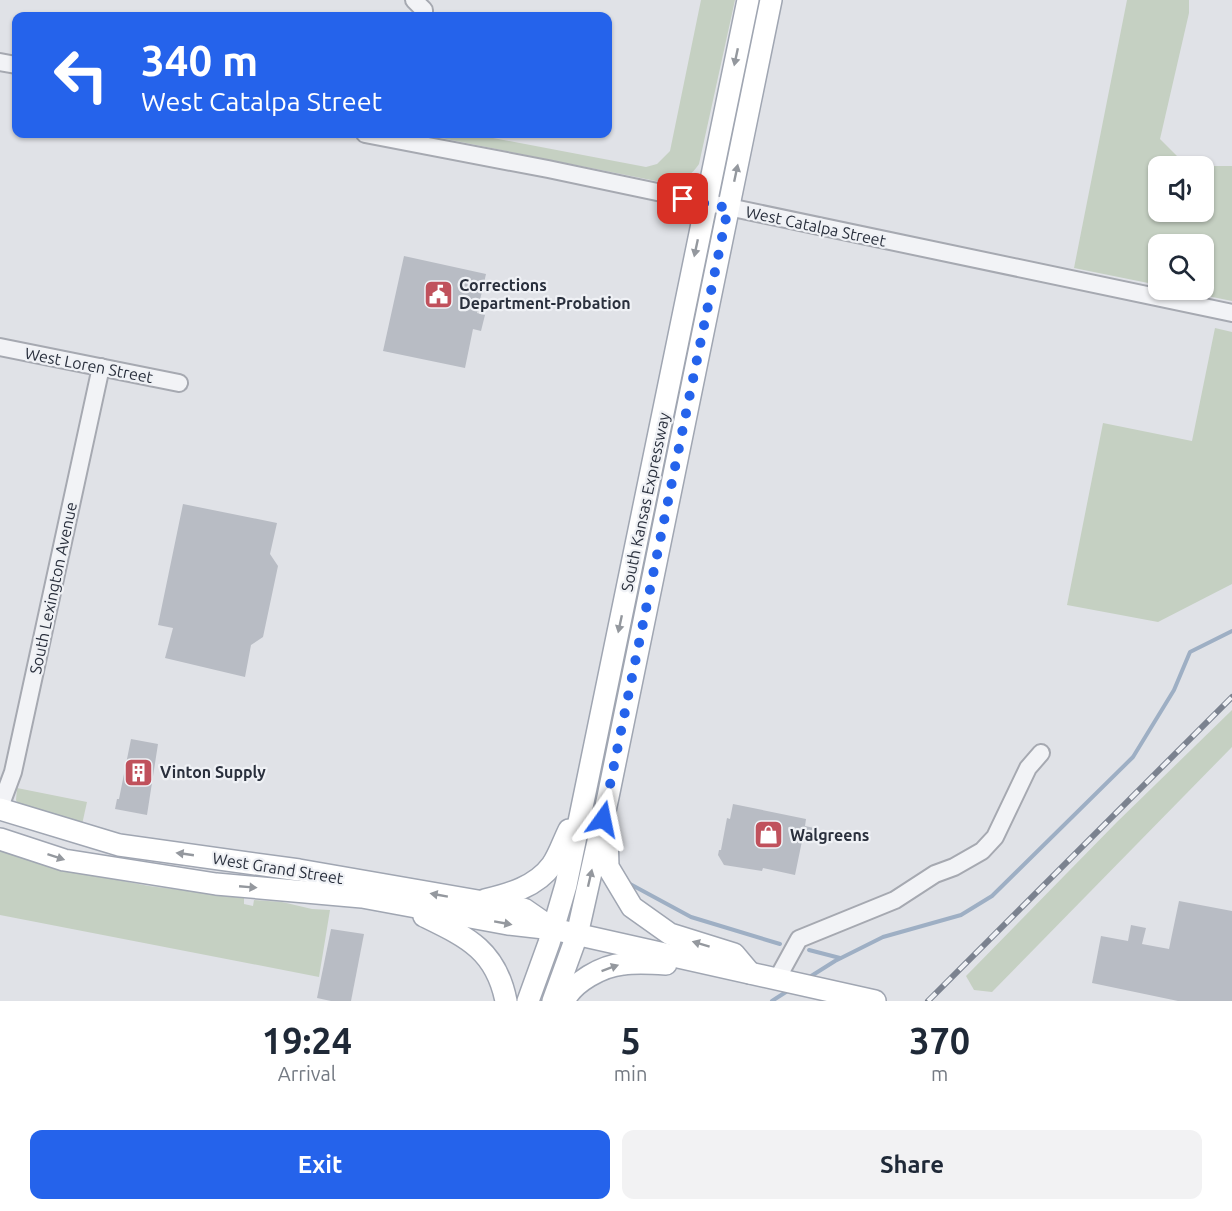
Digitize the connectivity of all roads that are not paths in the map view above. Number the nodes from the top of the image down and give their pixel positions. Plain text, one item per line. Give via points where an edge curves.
1 (414, 0) edge
2 (748, 0) edge
3 (771, 0) edge
4 (424, 12) edge
5 (406, 138) edge
6 (706, 204) junction
7 (728, 208) junction
8 (1232, 313) edge
9 (0, 347) edge
10 (101, 367) junction
11 (179, 383) dead end
12 (1041, 753) dead end
13 (608, 797) junction
14 (584, 800) junction
15 (0, 808) edge
16 (0, 839) edge
17 (479, 902) junction
18 (396, 903) junction
19 (553, 929) junction
20 (577, 935) junction
21 (750, 973) junction
22 (780, 979) junction
23 (866, 999) edge
24 (506, 1001) edge
25 (528, 1001) edge
26 (553, 1001) edge
27 (564, 1001) edge

1 - 4 street
2 -> 6 main road, South Kansas Expressway
7 -> 3 main road, South Kansas Expressway
5 - 6 street, West Catalpa Street
6 - 7 street, West Catalpa Street
6 -> 14 main road, South Kansas Expressway
7 - 8 street, West Catalpa Street
7 - 13 main road, South Kansas Expressway
9 - 10 street, West Loren Street
10 - 11 street, West Loren Street
10 - 15 street, South Lexington Avenue via 13,772
12 - 22 street via 1028,768 995,837 982,851 934,874 895,900 798,939
20 -> 13 main road, South Kansas Expressway
21 -> 13 main road via 734,954 670,934 632,907 608,867
14 - 17 main road via 542,876 510,894
14 - 19 main road, South Kansas Expressway
17 -> 15 main road, West Grand Street via 299,870 119,845
16 -> 18 main road, West Grand Street via 64,860 216,884
17 - 19 main road, West Grand Street via 524,909
18 -> 19 main road, West Grand Street
18 - 24 main road via 474,943 494,967
19 - 20 main road, West Grand Street
19 - 25 main road, South Kansas Expressway
20 - 21 main road, West Grand Street
20 - 26 main road, South Kansas Expressway
21 - 22 main road, West Grand Street
27 -> 21 main road via 584,980 623,964 692,965
22 - 23 main road, West Grand Street

